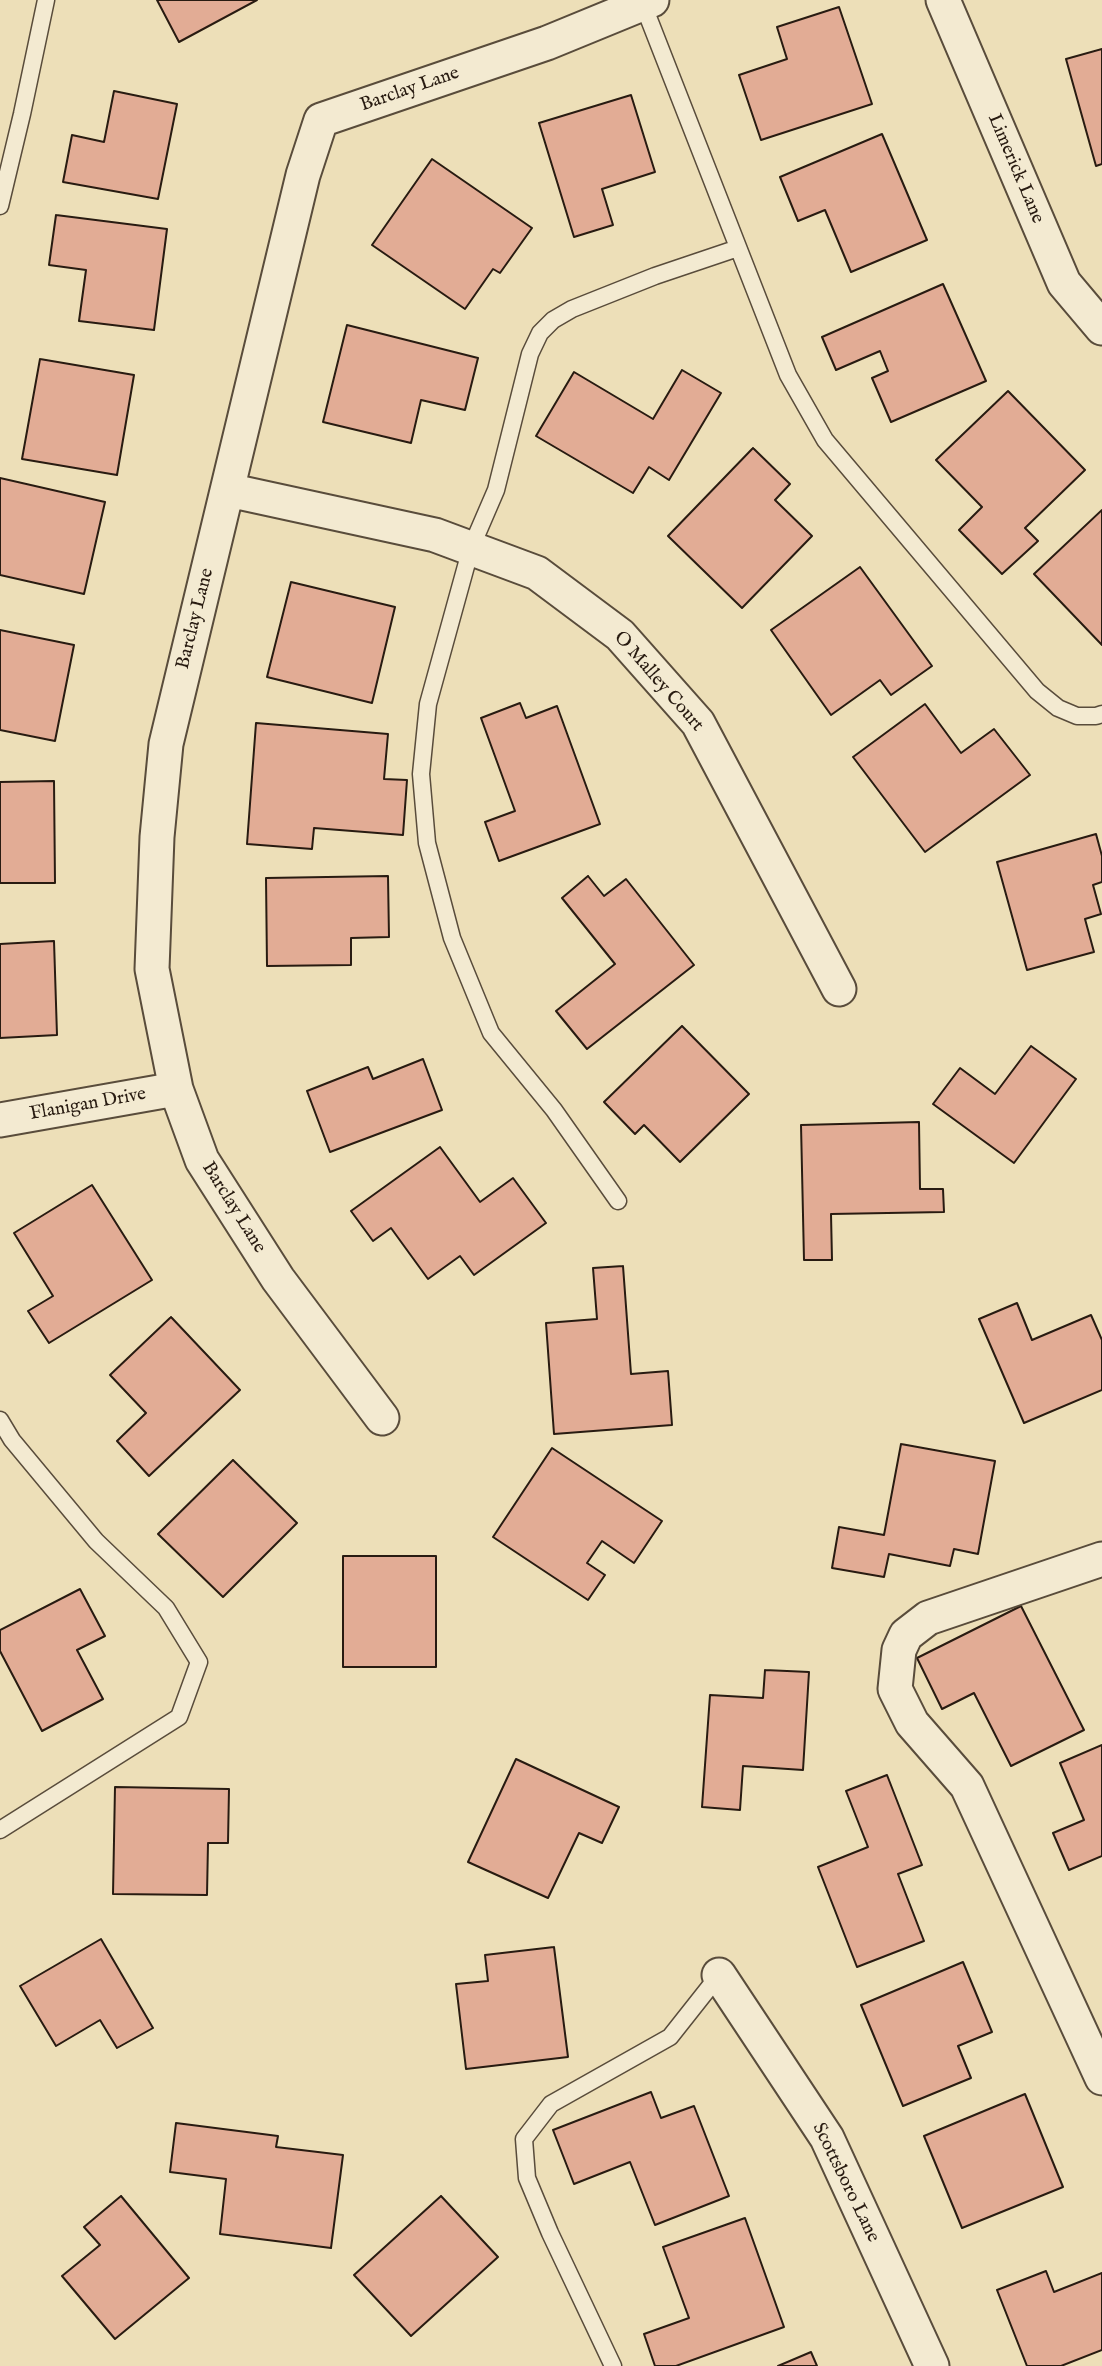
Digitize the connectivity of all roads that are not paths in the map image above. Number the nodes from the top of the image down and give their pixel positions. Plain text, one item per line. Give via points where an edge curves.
1 (46, 0) edge
2 (943, 0) edge
3 (648, 2) edge
4 (0, 206) edge
5 (738, 248) junction
6 (1102, 328) edge
7 (228, 490) junction
8 (471, 548) junction
9 (1102, 714) edge
10 (839, 989) dead end
11 (176, 1089) junction
12 (0, 1120) edge
13 (618, 1201) dead end
14 (382, 1418) dead end
15 (0, 1420) edge
16 (1102, 1559) edge
17 (0, 1830) edge
18 (719, 1975) joint
19 (1102, 2078) edge
20 (613, 2366) edge
21 (932, 2366) edge

1 - 4 lane
2 - 6 street, Limerick Lane via 1064,283
3 - 5 lane
3 - 7 street, Barclay Lane via 547,43 321,120 303,175
5 - 8 lane via 572,309 540,333 530,354 496,490
5 - 9 lane via 788,375 824,440 1037,691 1077,716
7 - 8 street, O Malley Court via 435,535
7 - 11 street, Barclay Lane via 166,744 157,837 152,969
8 - 10 street, O Malley Court via 537,573 620,635 698,723
8 - 13 lane via 428,704 421,774 427,843 452,937 491,1033 554,1110
11 - 12 street, Flanigan Drive
11 - 14 street, Barclay Lane via 202,1160 278,1279
15 - 17 lane via 96,1541 166,1608 199,1662 179,1717
16 - 19 street via 928,1618 906,1635 895,1689 912,1723 967,1786
18 - 20 lane via 670,2037 551,2104 524,2139 527,2178
18 - 21 street, Scottsboro Lane via 827,2138

